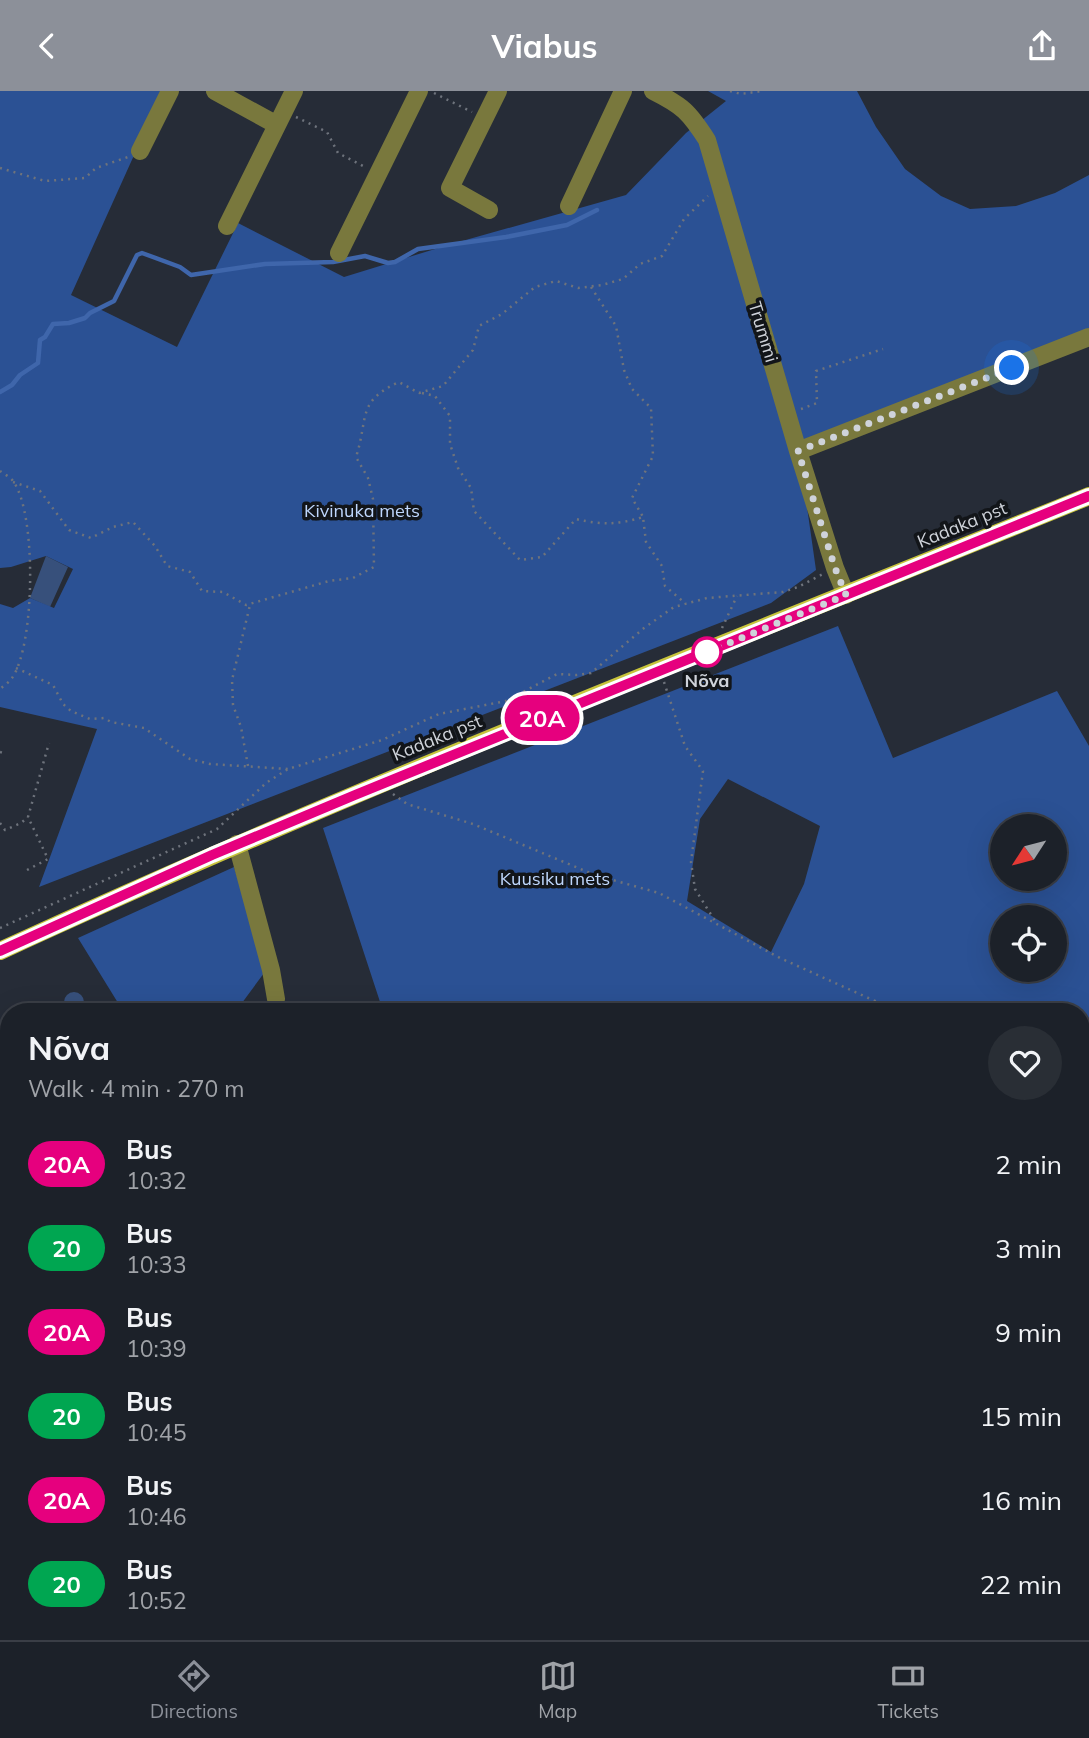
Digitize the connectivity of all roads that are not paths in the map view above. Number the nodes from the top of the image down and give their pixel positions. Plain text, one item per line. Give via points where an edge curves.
1 (170, 91) edge
2 (215, 91) edge
3 (294, 91) edge
4 (419, 91) edge
5 (498, 91) edge
6 (623, 91) edge
7 (653, 91) edge
8 (281, 118) junction
9 (140, 151) road end
10 (569, 206) dead end
11 (489, 210) dead end
12 (227, 226) dead end
13 (339, 253) dead end
14 (1089, 337) edge
15 (798, 451) junction
16 (1089, 496) edge
17 (846, 595) junction
18 (237, 844) junction
19 (0, 951) edge
20 (276, 999) dead end

1 - 9 street
2 - 8 street
3 - 8 street
4 - 13 street
5 - 11 street via 450,188
6 - 10 street
7 - 15 street, Trummi via 692,116 707,141
8 - 12 street
14 - 15 street
15 - 17 street, Trummi
16 - 17 main road, Kadaka pst
17 - 18 main road, Kadaka pst
18 - 19 main road, Kadaka pst
18 - 20 street

